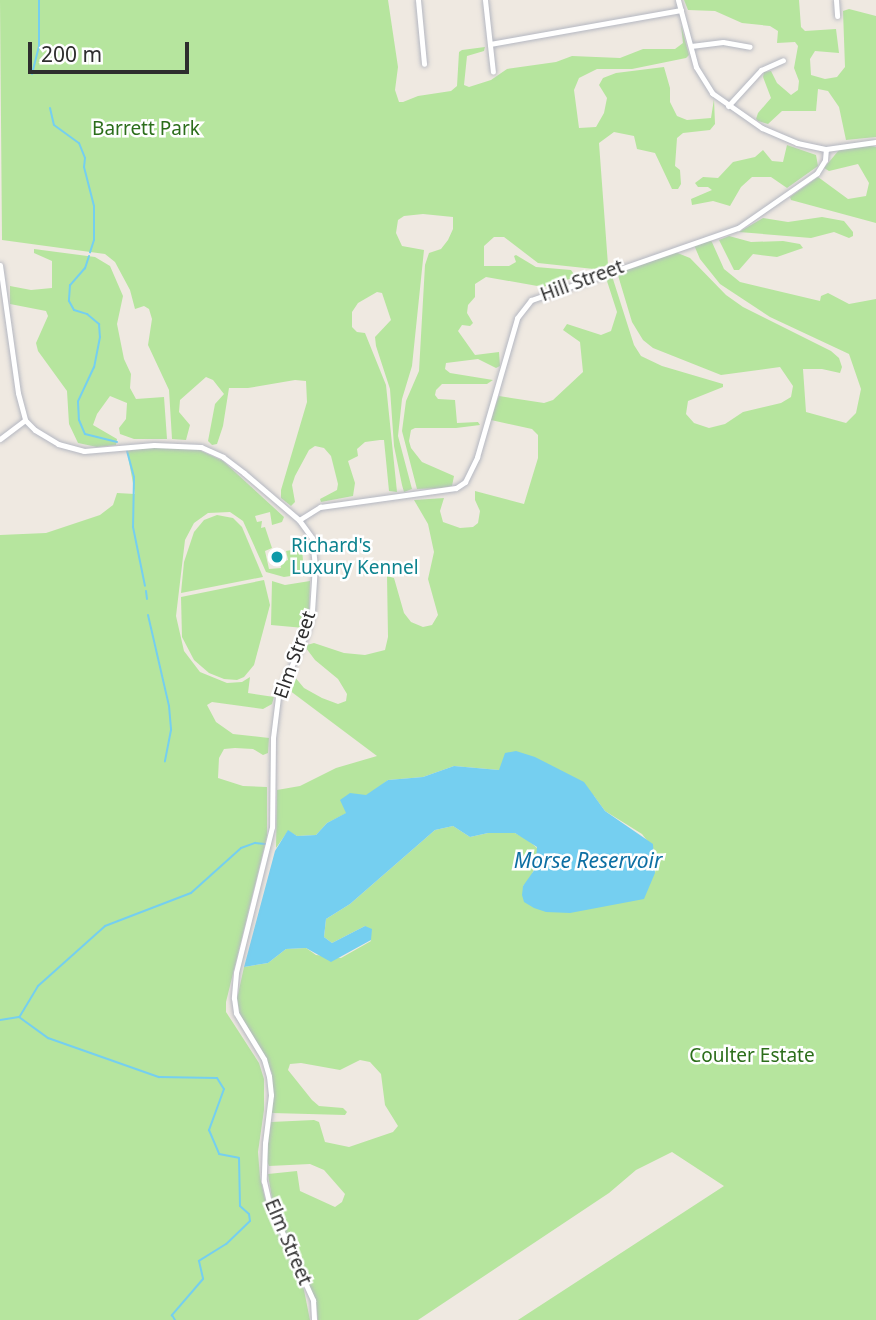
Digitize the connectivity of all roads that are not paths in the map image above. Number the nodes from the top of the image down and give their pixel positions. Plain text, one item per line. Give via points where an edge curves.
1 (418, 0) edge
2 (485, 0) edge
3 (678, 0) edge
4 (836, 0) edge
5 (681, 10) junction
6 (837, 16) dead end
7 (490, 44) junction
8 (691, 46) junction
9 (750, 47) dead end
10 (783, 60) dead end
11 (424, 64) dead end
12 (493, 72) dead end
13 (728, 106) junction
14 (876, 142) edge
15 (826, 149) junction
16 (0, 265) edge
17 (1, 289) edge
18 (25, 420) junction
19 (0, 439) edge
20 (299, 520) junction
21 (314, 1320) edge

1 - 11 street
2 - 7 street
3 - 5 street
4 - 6 street
5 - 7 street
5 - 8 street
7 - 12 street
8 - 9 street via 723,42
8 - 13 street via 700,78
10 - 13 street via 761,70
13 - 15 street via 790,141
14 - 15 street
15 - 20 street, Hill Street via 817,173 738,228 531,300 517,318 471,472 456,488 320,507
16 - 17 street
17 - 18 street
18 - 19 street
18 - 20 street, Elm Street via 58,444 84,452 154,445 201,447 223,457
20 - 21 street, Elm Street via 313,544 312,611 278,697 272,827 234,998 236,1013 270,1076 264,1181 269,1203 313,1300

